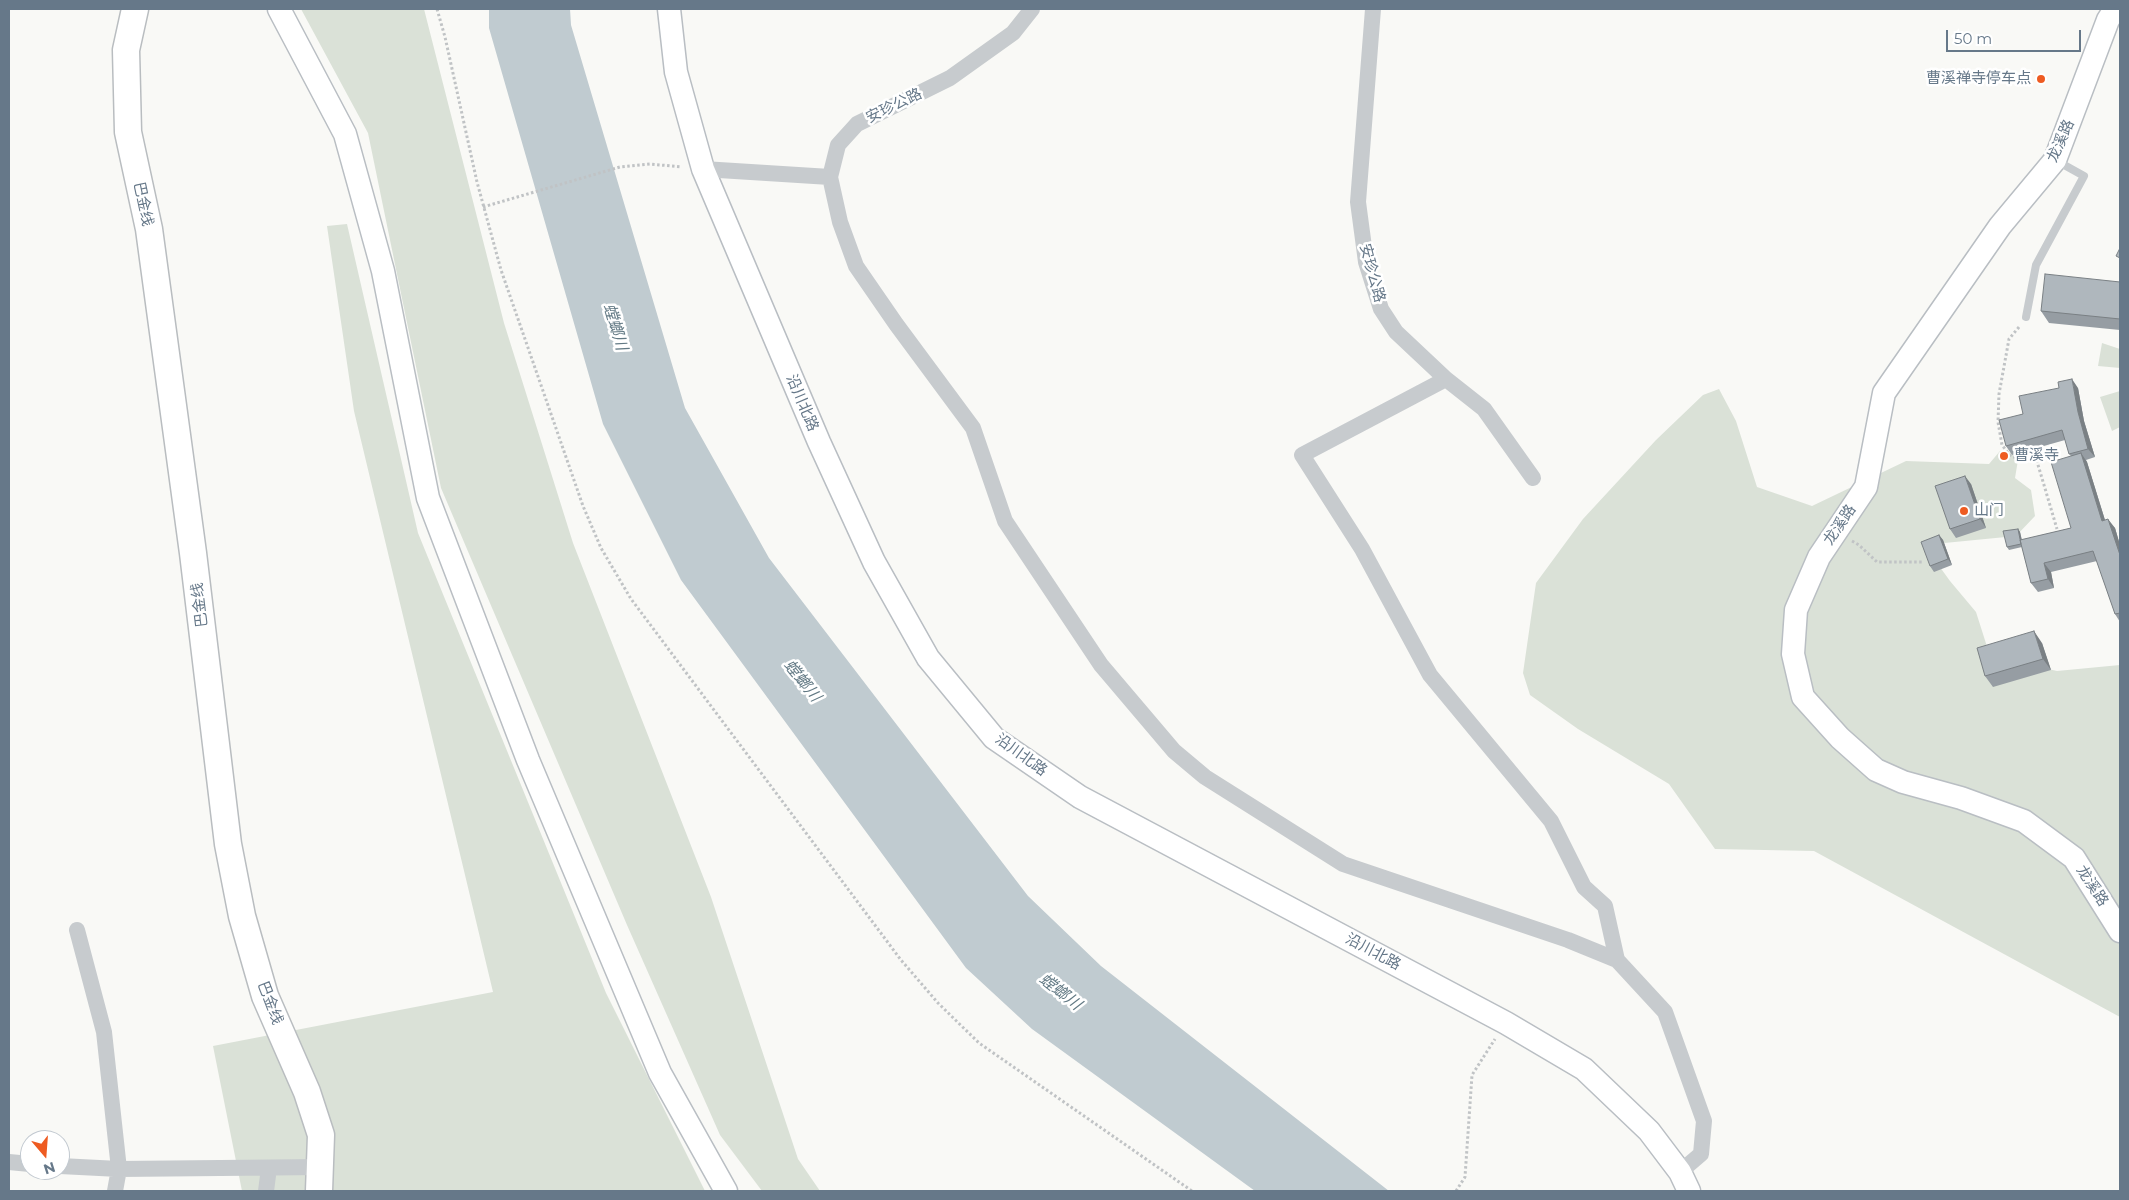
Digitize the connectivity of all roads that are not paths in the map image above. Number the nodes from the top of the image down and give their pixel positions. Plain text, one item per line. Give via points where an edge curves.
1 (135, 9) edge
2 (280, 9) edge
3 (669, 9) edge
4 (1032, 9) edge
5 (1373, 9) edge
6 (2115, 9) edge
7 (2055, 160) junction
8 (703, 169) junction
9 (830, 177) junction
10 (2026, 317) road end
11 (1446, 379) junction
12 (1533, 478) dead end
13 (77, 930) dead end
14 (2120, 931) edge
15 (1616, 960) junction
16 (70, 1167) edge
17 (269, 1168) junction
18 (119, 1170) junction
19 (320, 1179) edge
20 (1685, 1182) edge
21 (115, 1191) edge
22 (266, 1191) edge
23 (726, 1191) edge

1 - 19 highway, 巴金线 via 126,50 128,132 149,229 228,844 242,916 265,996 307,1092 321,1135
2 - 23 main road via 345,134 383,271 428,498 528,760 660,1073
3 - 8 main road, 沿川北路 via 676,72
4 - 9 street, 安珍公路 via 1012,33 950,78 857,124 838,145
5 - 11 street, 安珍公路 via 1358,202 1366,262 1381,309 1396,332
6 - 7 main road, 龙溪路
7 - 10 lane via 2084,176 2036,265
7 - 14 main road, 龙溪路 via 2000,226 1884,393 1866,487 1819,557 1796,610 1793,654 1803,697 1840,738 1876,770 1903,782 1961,798 2024,821 2074,858
8 - 9 street
8 - 20 main road, 沿川北路 via 819,442 874,562 928,658 994,738 1080,797 1506,1022 1584,1069 1649,1131
9 - 15 street via 840,222 856,266 973,428 1005,520 1100,665 1174,751 1205,777 1344,864 1568,940
11 - 12 street, 安珍公路 via 1484,410
11 - 15 street via 1302,455 1362,549 1430,675 1551,821 1584,887 1605,906
13 - 18 street via 104,1032
15 - 20 street via 1665,1012 1704,1121 1702,1154
16 - 18 street
17 - 18 street
17 - 19 street
17 - 22 street
18 - 21 street

